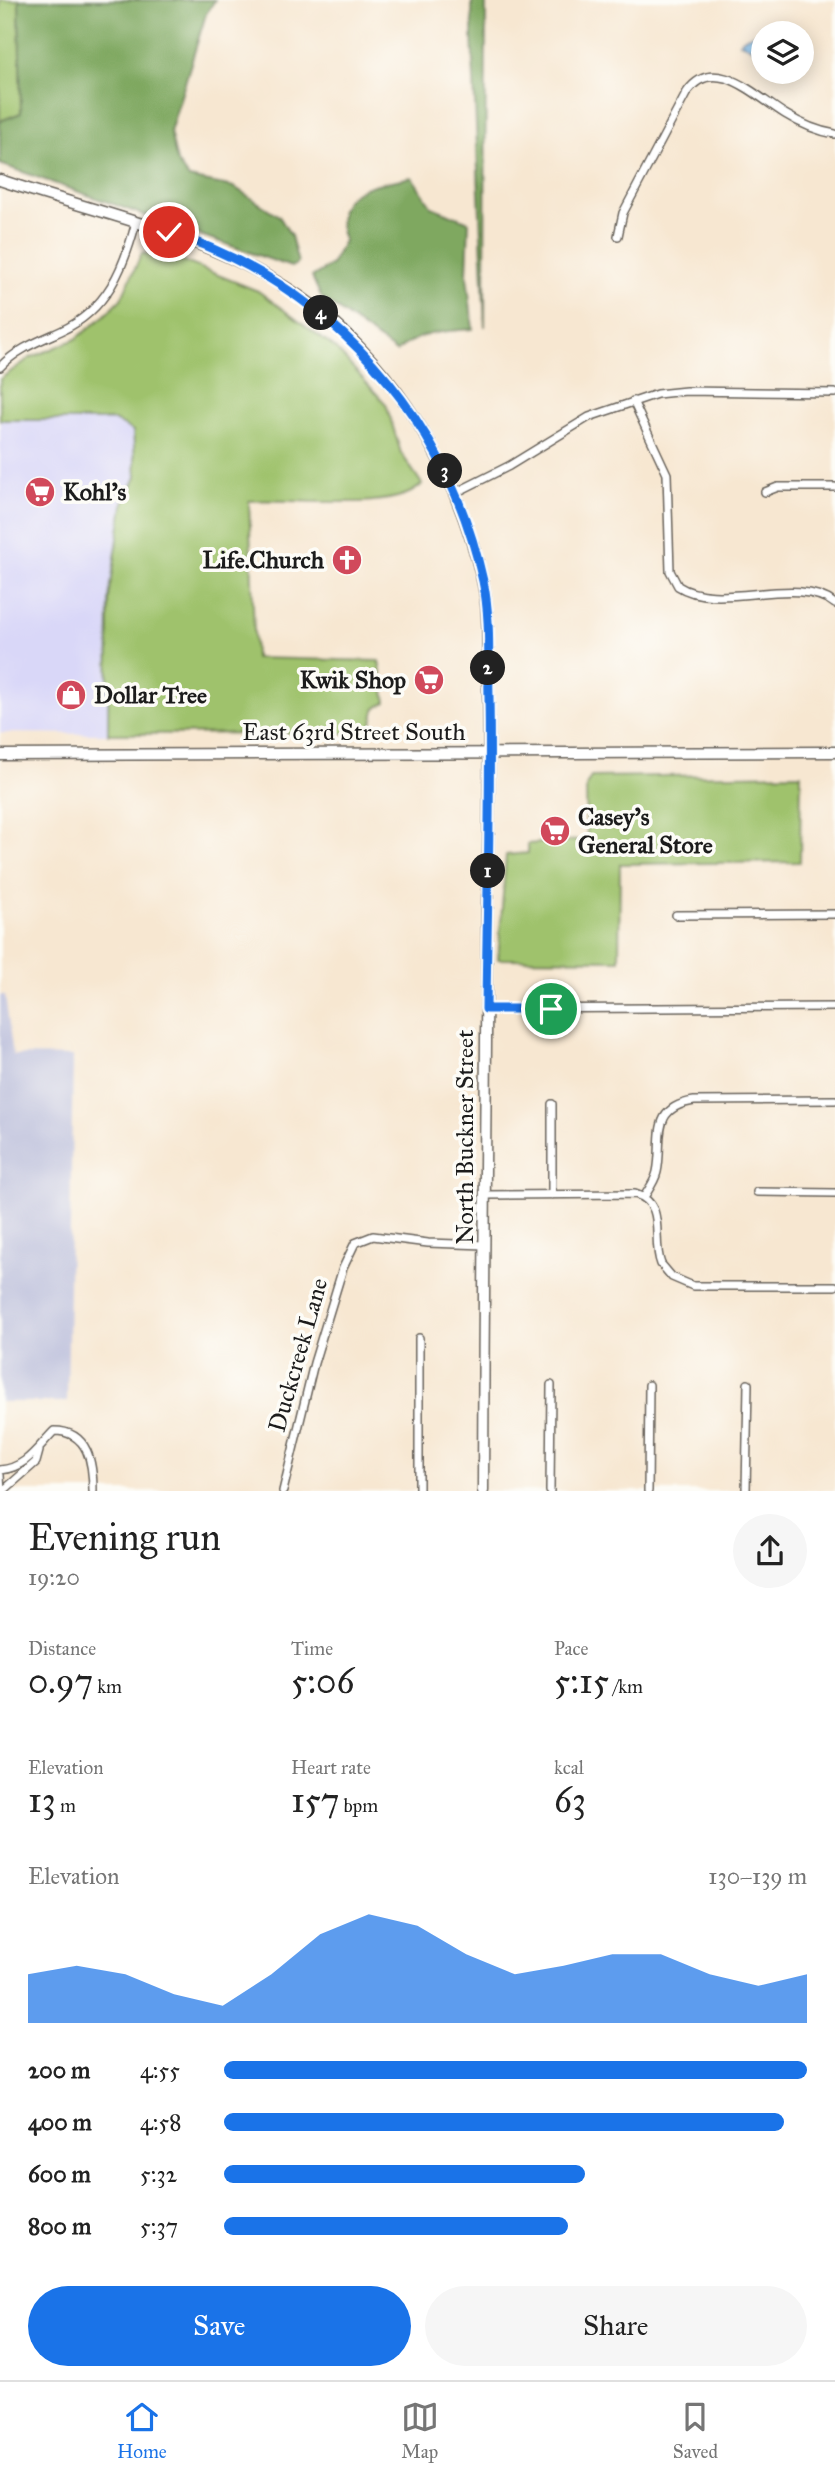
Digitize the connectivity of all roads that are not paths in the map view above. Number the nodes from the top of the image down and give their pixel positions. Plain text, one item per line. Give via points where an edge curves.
1 (835, 134) edge
2 (0, 180) edge
3 (136, 222) junction
4 (618, 236) dead end
5 (0, 368) edge
6 (835, 393) edge
7 (633, 401) junction
8 (835, 487) edge
9 (765, 492) dead end
10 (455, 493) junction
11 (835, 604) edge
12 (835, 752) edge
13 (490, 753) junction
14 (0, 755) edge
15 (835, 914) edge
16 (676, 915) dead end
17 (835, 1007) edge
18 (486, 1009) junction
19 (835, 1100) edge
20 (552, 1104) dead end
21 (757, 1192) dead end
22 (835, 1193) edge
23 (485, 1195) junction
24 (552, 1195) junction
25 (644, 1197) junction
26 (485, 1245) junction
27 (835, 1286) edge
28 (419, 1338) dead end
29 (748, 1384) dead end
30 (551, 1385) dead end
31 (649, 1385) dead end
32 (39, 1450) junction
33 (0, 1472) edge
34 (2, 1491) edge
35 (93, 1491) edge
36 (283, 1491) edge
37 (419, 1491) edge
38 (483, 1491) edge
39 (550, 1491) edge
40 (648, 1491) edge
41 (747, 1491) edge

1 - 4 street via 802,124 736,82 714,75 701,78 687,92 623,213
2 - 3 main road, North Buckner Street
3 - 5 street via 118,275 99,305
3 - 10 main road, North Buckner Street via 231,256 298,295 333,323 387,379 420,425
6 - 7 street via 685,391
7 - 10 street via 589,417
7 - 11 street via 667,474 670,571 680,588 698,594 809,593
8 - 9 street via 778,487
10 - 13 main road, North Buckner Street via 486,602
12 - 13 main road, East 63rd Street South
13 - 14 main road, East 63rd Street South
13 - 18 main road, North Buckner Street
15 - 16 street
17 - 18 street
18 - 23 main road, North Buckner Street
19 - 25 street via 694,1101 676,1106 662,1122 657,1173
20 - 24 street
21 - 22 street
23 - 24 street
23 - 26 main road, North Buckner Street
24 - 25 street
25 - 27 street via 656,1216 659,1258 681,1282 692,1286
26 - 36 street, Duckcreek Lane via 428,1244 376,1236 353,1245 312,1369
26 - 38 main road, North Buckner Street
28 - 37 street
29 - 41 street
30 - 39 street
31 - 40 street
32 - 33 street
32 - 34 street via 36,1462
32 - 35 street via 54,1431 82,1444 92,1462
33 - 34 street

